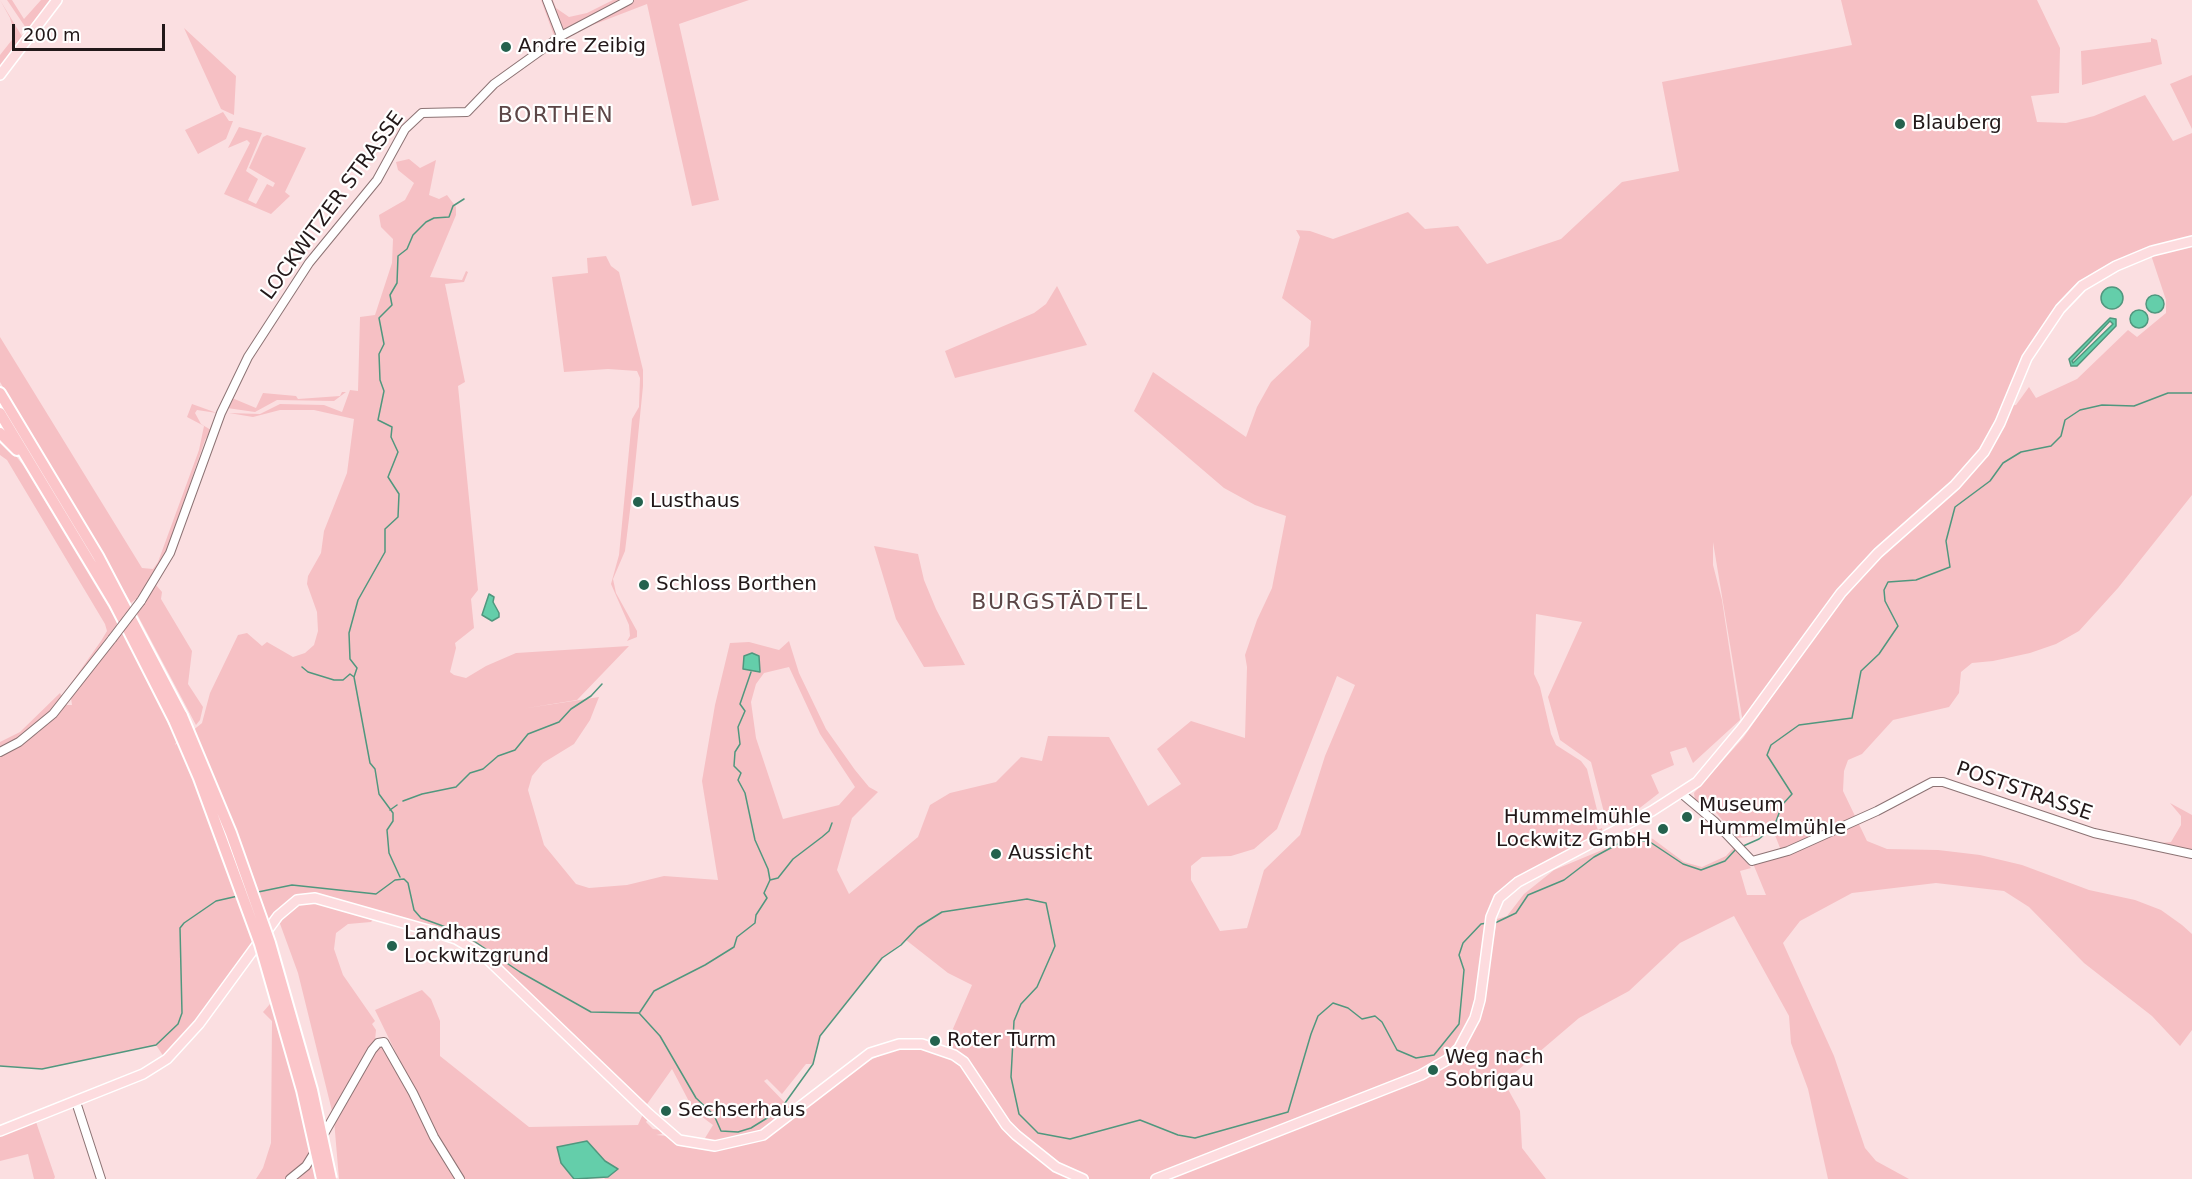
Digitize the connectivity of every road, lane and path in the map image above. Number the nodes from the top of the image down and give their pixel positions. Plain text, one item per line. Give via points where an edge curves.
1 (57, 0) edge
2 (547, 0) edge
3 (629, 0) edge
4 (561, 36) junction
5 (0, 75) edge
6 (2192, 241) edge
7 (0, 393) edge
8 (0, 413) edge
9 (0, 433) edge
10 (31, 464) junction
11 (178, 718) junction
12 (0, 752) edge
13 (1682, 794) junction
14 (2192, 854) edge
15 (75, 1102) junction
16 (0, 1131) edge
17 (101, 1179) edge
18 (290, 1179) edge
19 (322, 1179) edge
20 (331, 1179) edge
21 (460, 1179) edge
22 (1083, 1179) edge
23 (1156, 1179) edge

1 - 5 main road
2 - 4 street
3 - 4 street
4 - 12 street, LOCKWITZER STRASSE, bridge via 494,84 467,112 422,113 405,129 377,180 302,272 248,357 214,430 170,553 141,601 53,714
6 - 13 main road via 2116,266 2082,286 2060,309 2027,358 2000,423 1970,470 1878,553 1849,585 1721,756
7 - 11 highway via 98,556
8 - 10 highway
9 - 10 highway
10 - 11 highway
11 - 19 highway, bridge via 260,944 299,1080
11 - 20 highway, bridge via 231,833 273,952 312,1090
13 - 14 street, POSTSTRASSE via 1752,861 1788,851 1932,782 1943,782 2094,833
13 - 23 main road via 1518,882 1499,898 1491,922 1475,1018 1459,1048 1447,1060 1421,1075
15 - 16 main road
15 - 17 street
15 - 22 main road via 143,1074 167,1059 199,1024 278,916 297,900 315,898 456,939 483,955 679,1140 715,1146 763,1135 870,1053 899,1044 922,1044 954,1054 964,1062 1006,1125 1026,1145 1056,1167
18 - 21 street via 312,1158 372,1050 384,1042

